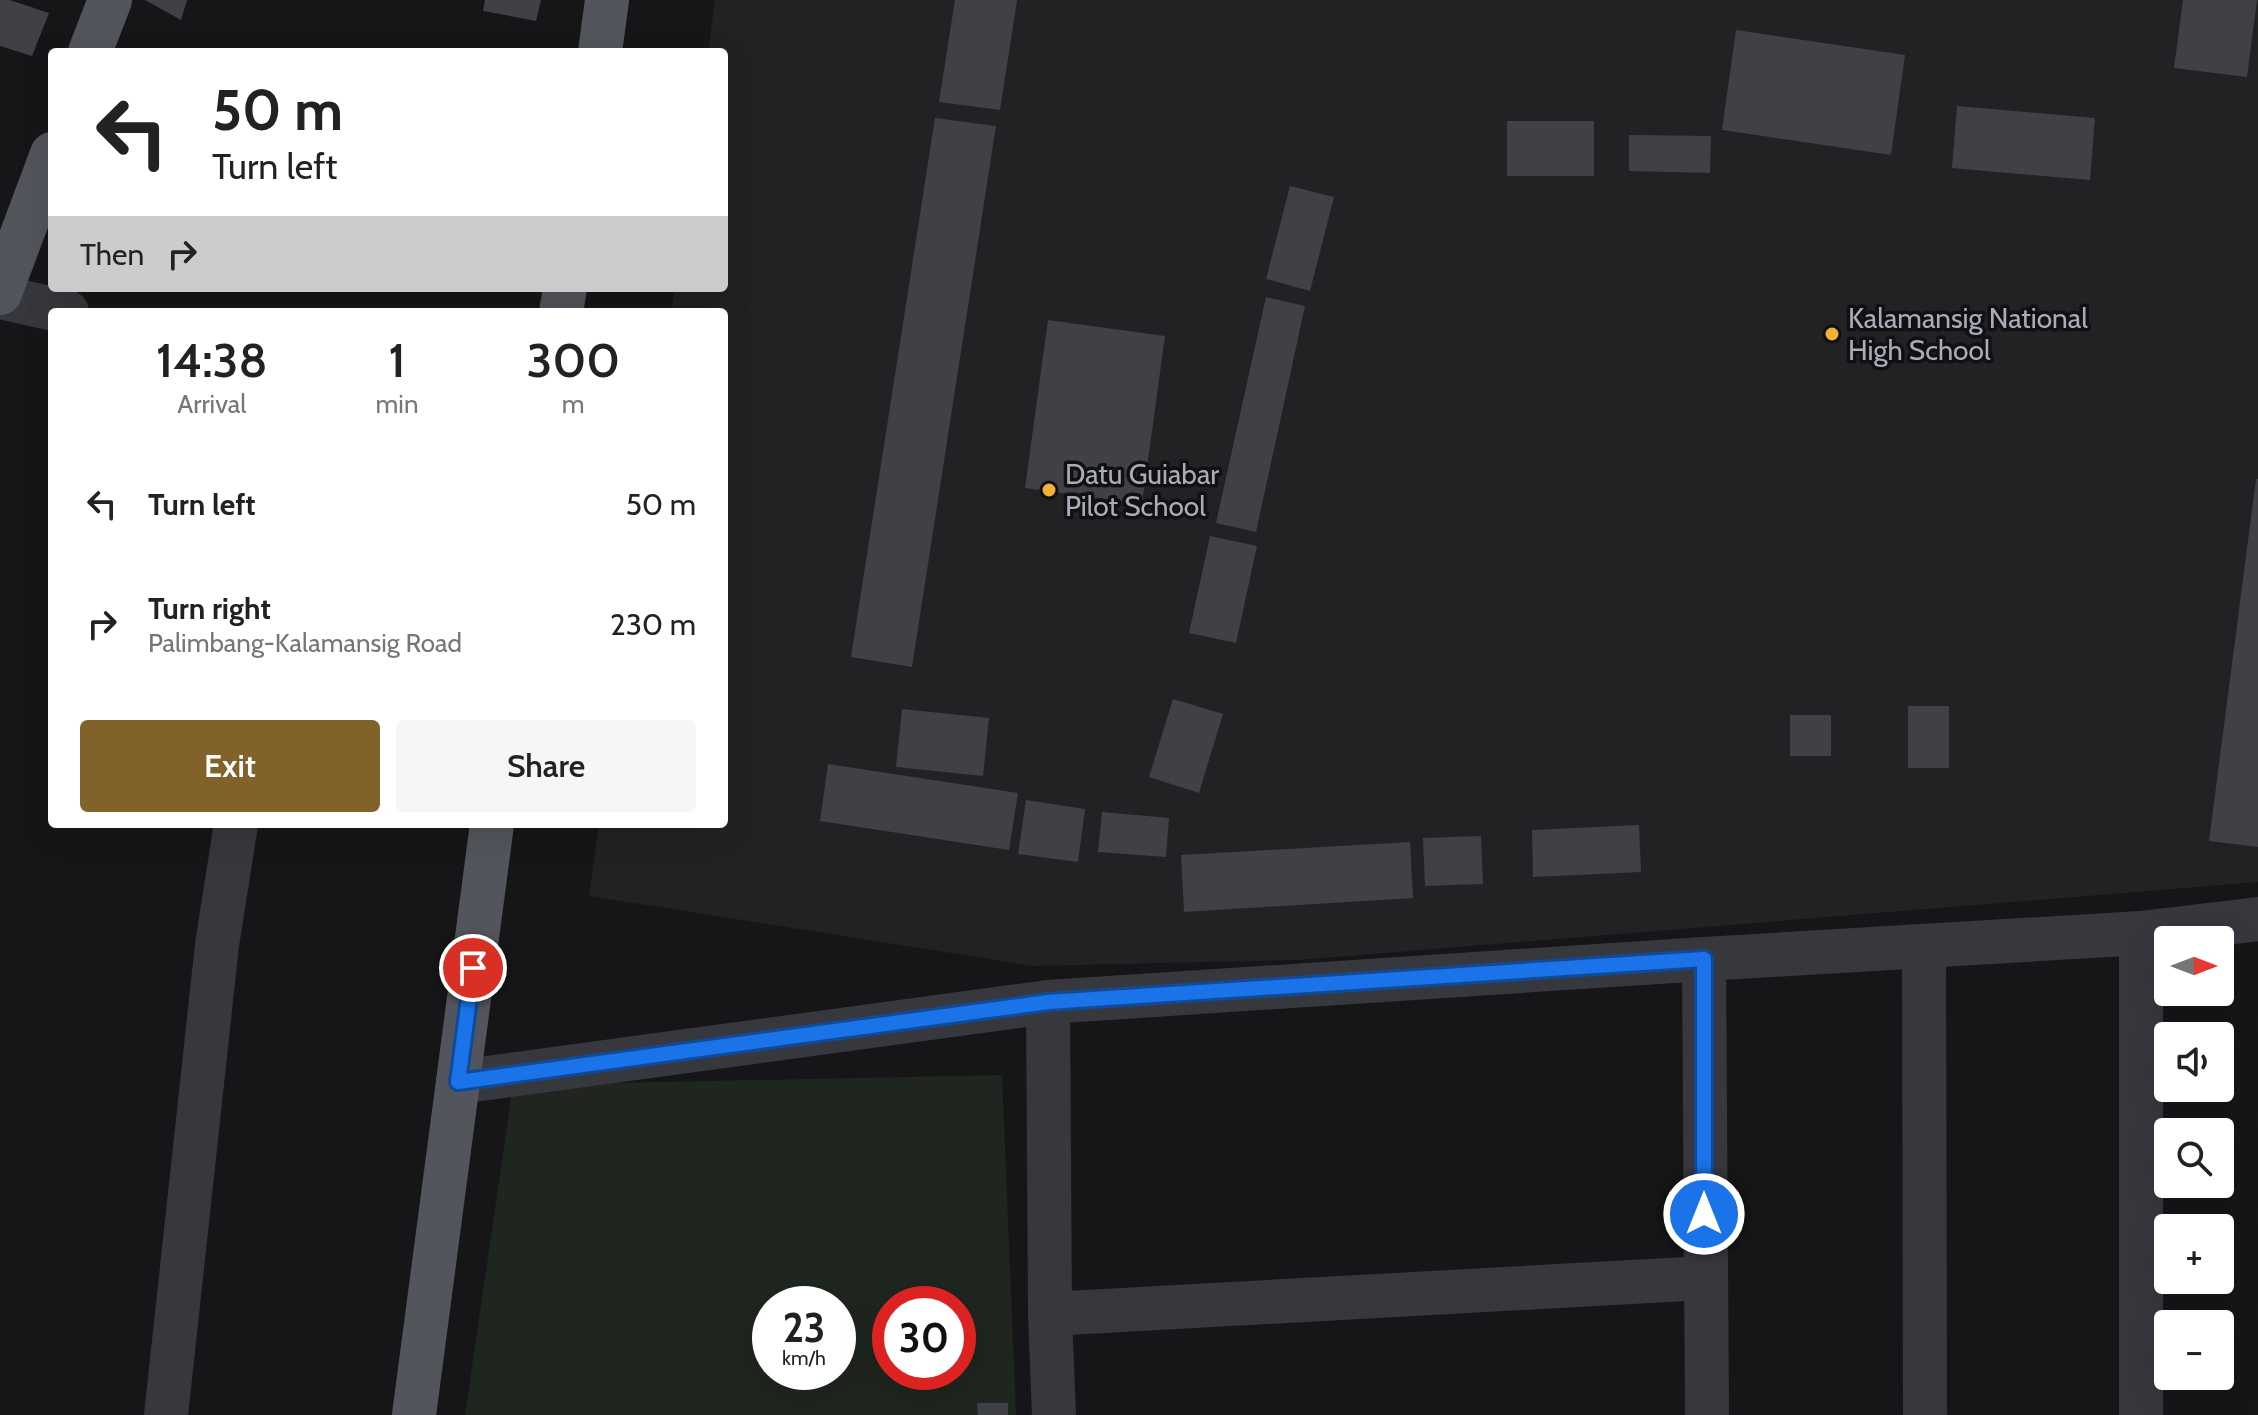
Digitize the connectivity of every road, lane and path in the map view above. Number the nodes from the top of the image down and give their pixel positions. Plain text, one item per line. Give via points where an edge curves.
1 (110, 0) edge
2 (607, 0) edge
3 (92, 48) edge
4 (601, 48) edge
5 (48, 165) edge
6 (0, 295) edge
7 (51, 308) edge
8 (235, 828) edge
9 (491, 828) edge
10 (2258, 919) edge
11 (2141, 933) junction
12 (1924, 946) junction
13 (1704, 959) junction
14 (1048, 1002) junction
15 (458, 1082) junction
16 (1704, 1278) junction
17 (1050, 1314) junction
18 (166, 1415) edge
19 (414, 1415) edge
20 (1054, 1415) edge
21 (1707, 1415) edge
22 (1925, 1415) edge
23 (2141, 1415) edge

1 - 3 main road
2 - 4 main road
5 - 6 main road
6 - 7 street
8 - 18 street via 217,945
9 - 15 main road
10 - 11 street
11 - 12 street
11 - 23 street
12 - 13 street
12 - 22 street
13 - 14 street
13 - 16 street
14 - 15 street
14 - 17 street
15 - 19 main road
16 - 17 street
16 - 21 street
17 - 20 street

